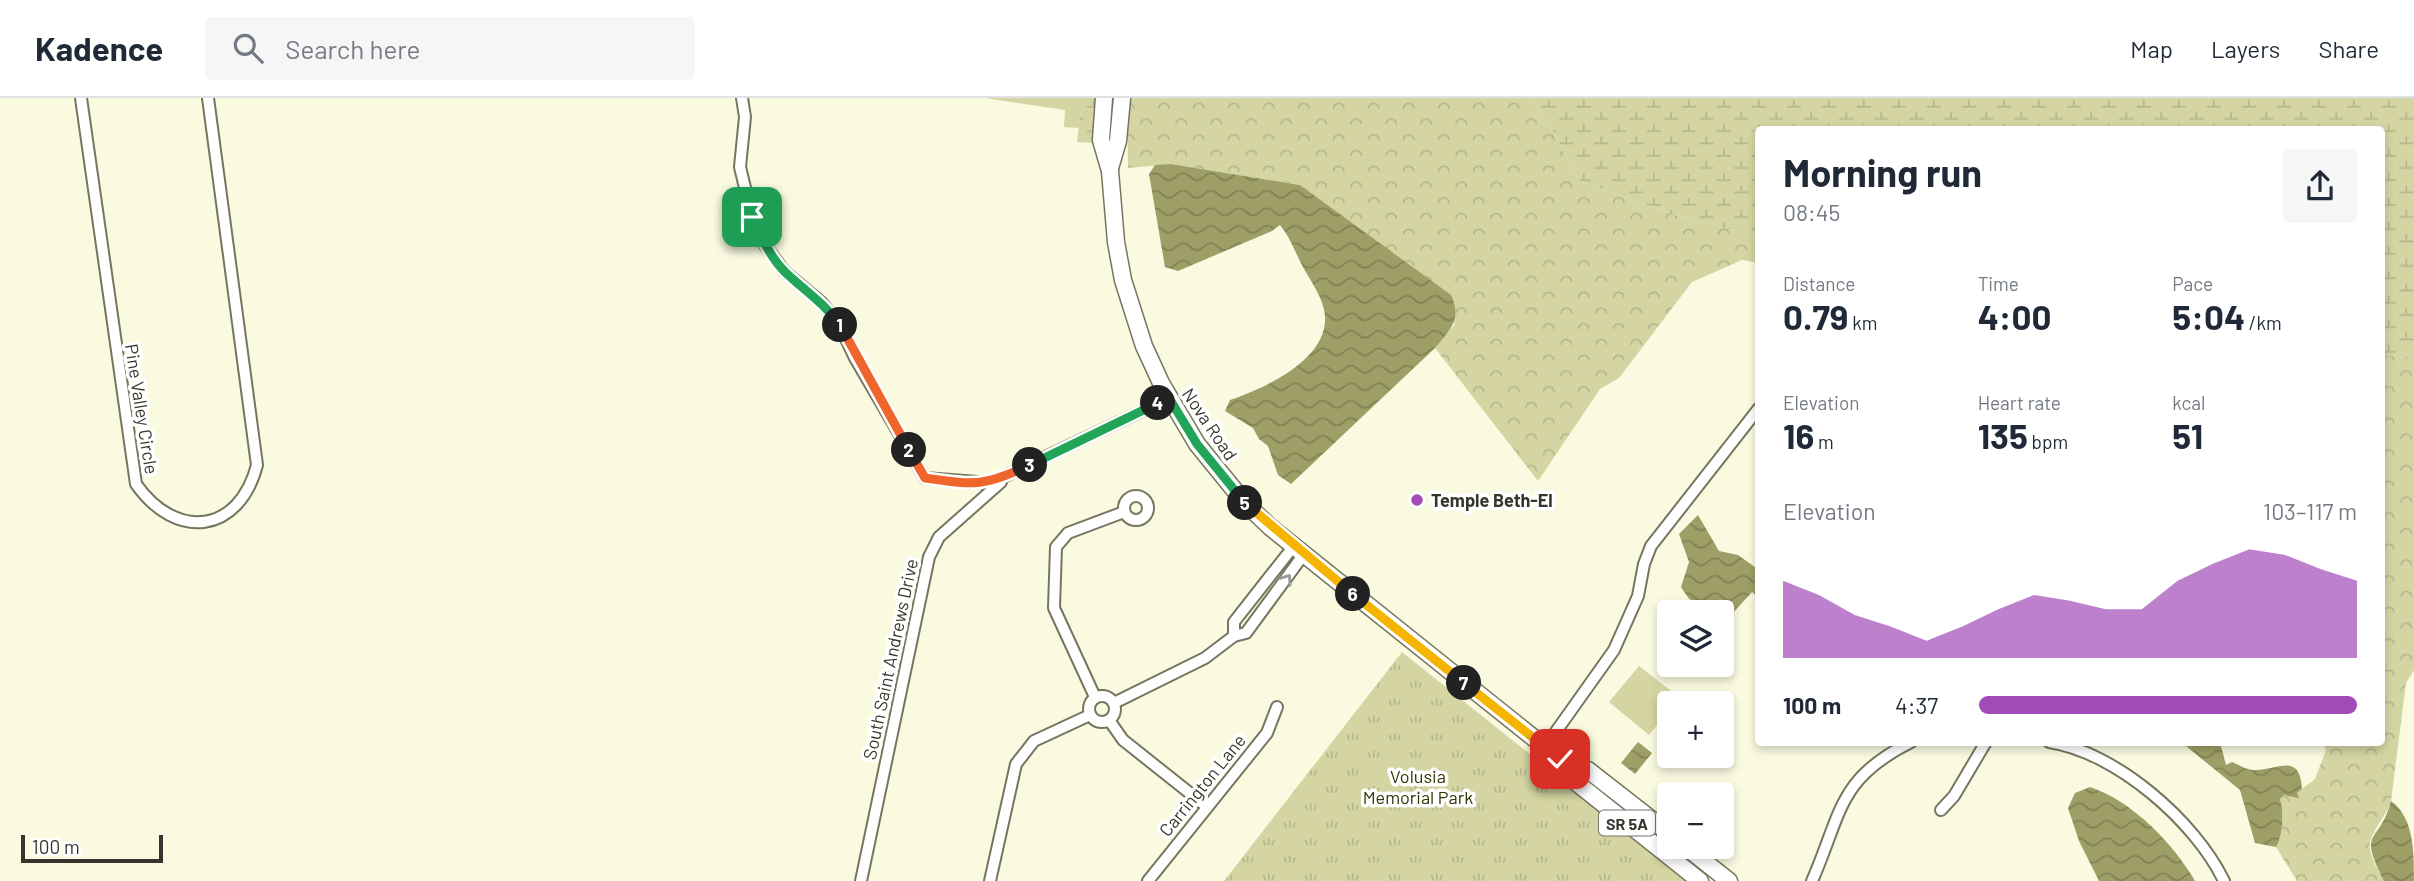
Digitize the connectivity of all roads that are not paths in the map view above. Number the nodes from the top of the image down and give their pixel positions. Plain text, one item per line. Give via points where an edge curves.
1 (81, 98) edge
2 (208, 98) edge
3 (742, 98) edge
4 (1104, 98) edge
5 (1122, 98) edge
6 (1110, 171) junction
7 (1169, 398) junction
8 (1755, 413) edge
9 (1008, 475) junction
10 (1124, 512) dead end
11 (1299, 551) junction
12 (1259, 591) junction
13 (1272, 601) junction
14 (1234, 636) junction
15 (1095, 697) junction
16 (1114, 703) junction
17 (1277, 707) dead end
18 (1090, 715) junction
19 (1109, 720) junction
20 (1892, 746) edge
21 (1984, 746) edge
22 (2062, 746) edge
23 (1545, 747) junction
24 (1560, 759) junction
25 (1206, 806) junction
26 (1941, 810) dead end
27 (1657, 824) edge
28 (1702, 859) edge
29 (1822, 859) junction
30 (860, 881) edge
31 (990, 881) edge
32 (1148, 881) edge
33 (1700, 881) edge
34 (1730, 881) edge
35 (1812, 881) edge
36 (1822, 881) edge
37 (2224, 881) edge

1 - 2 street, Pine Valley Circle via 136,484 150,505 172,519 195,523 214,520 238,505 251,486 257,465
3 - 9 street via 745,117 740,167 752,217 765,246 839,324 925,478 990,484
4 - 6 main road, Nova Road / SR 5A via 1101,140
5 - 6 main road, Nova Road / SR 5A
6 - 7 main road, Nova Road / SR 5A via 1123,280 1144,346
7 - 9 street
7 - 11 main road, Nova Road / SR 5A via 1221,476
8 - 23 street via 1651,546 1638,596 1614,650
9 - 30 street, South Saint Andrews Drive via 939,537 929,556
10 - 15 street via 1068,533 1056,547 1054,608
11 - 12 street
13 -> 11 street
11 - 23 main road, Nova Road / SR 5A
12 - 13 street
12 - 14 street via 1234,622
13 - 14 street via 1246,633
14 - 16 street via 1205,659
15 - 16 street via 1106,696
15 - 18 street via 1088,707
16 - 19 street
17 - 25 street, Carrington Lane via 1267,733
18 - 19 street via 1101,722
18 - 31 street via 1034,741 1016,764
19 - 25 street via 1123,740
20 - 29 street via 1841,803
21 - 26 street
22 - 37 street via 2087,754 2152,795 2197,840
23 - 24 main road, Nova Road / SR 5A
24 - 27 main road, SR 5A via 1588,770
24 - 33 main road, SR 5A via 1577,783
25 - 32 street, Carrington Lane
28 - 34 main road
29 - 35 street
29 - 36 street

